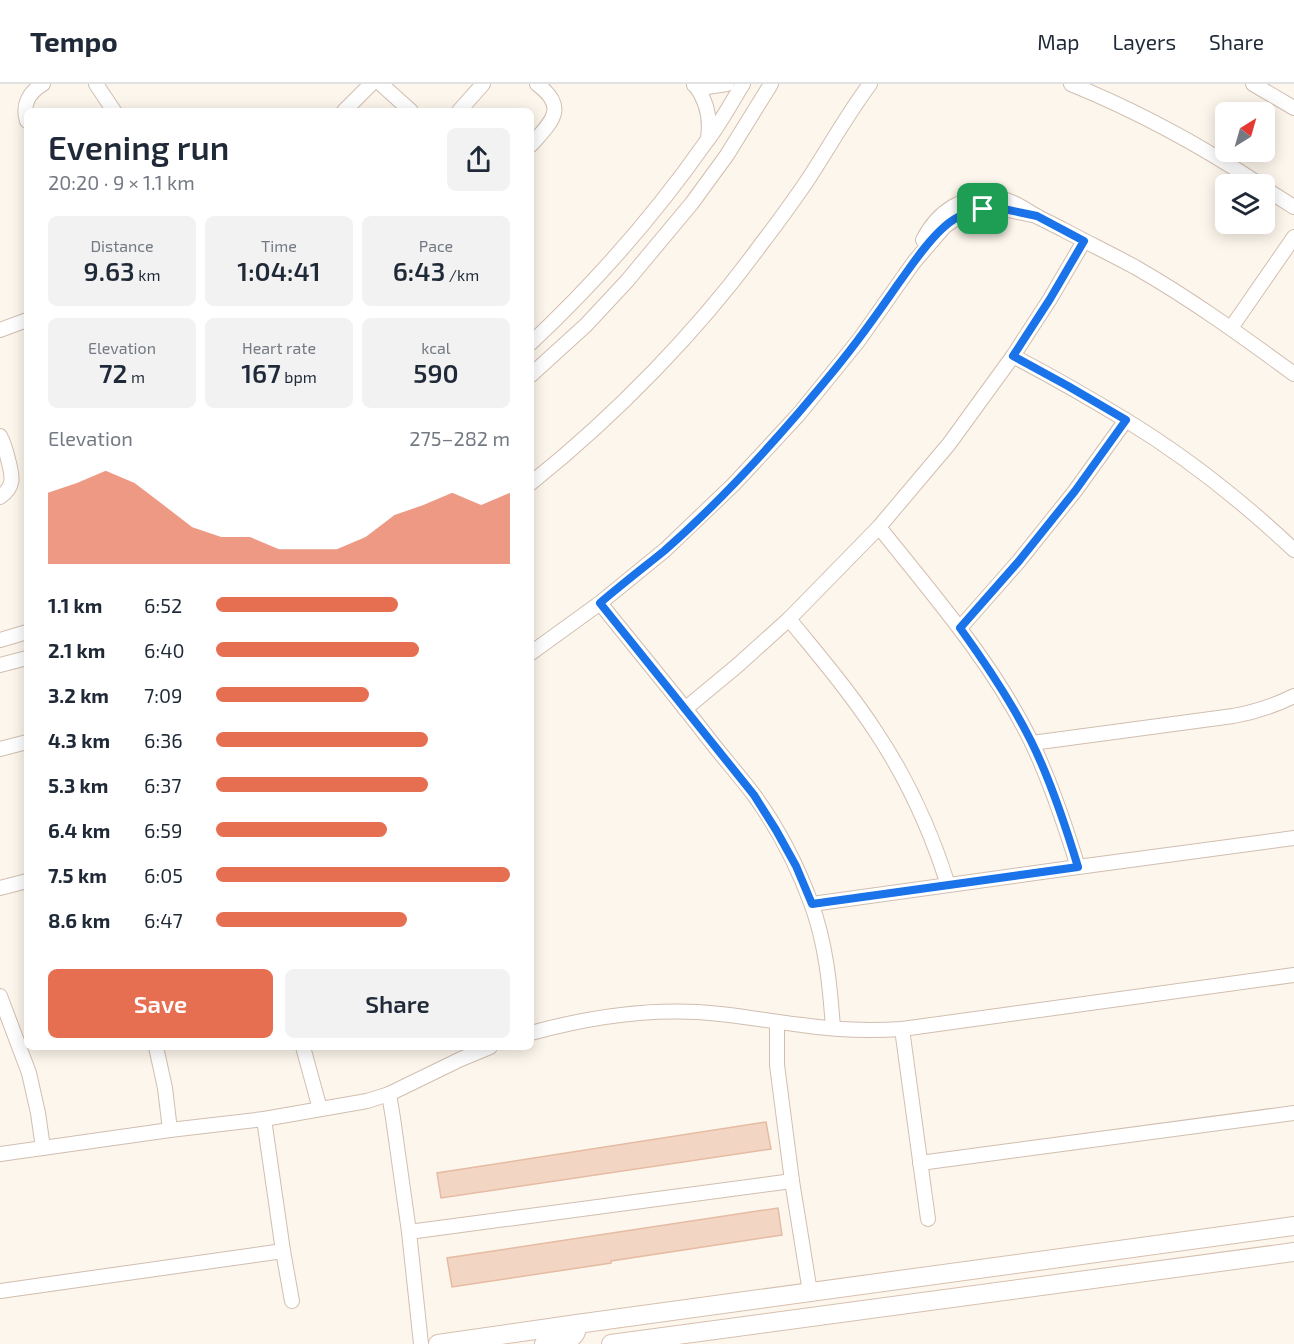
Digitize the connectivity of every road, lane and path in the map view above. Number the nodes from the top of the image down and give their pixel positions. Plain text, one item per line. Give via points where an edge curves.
1 (43, 84) edge
2 (96, 84) edge
3 (371, 84) edge
4 (381, 84) edge
5 (483, 84) edge
6 (537, 84) edge
7 (694, 84) edge
8 (727, 84) edge
9 (744, 84) edge
10 (771, 84) edge
11 (860, 84) edge
12 (870, 84) edge
13 (1071, 84) edge
14 (1253, 84) edge
15 (26, 108) edge
16 (112, 108) edge
17 (347, 108) edge
18 (408, 108) edge
19 (462, 108) edge
20 (1294, 108) edge
21 (845, 119) junction
22 (708, 140) junction
23 (534, 142) edge
24 (1244, 174) edge
25 (1275, 195) edge
26 (1294, 207) edge
27 (1294, 237) edge
28 (1084, 241) junction
29 (24, 321) edge
30 (1231, 328) junction
31 (0, 330) edge
32 (534, 340) edge
33 (1013, 356) junction
34 (534, 372) edge
35 (1294, 374) edge
36 (1126, 420) junction
37 (0, 436) edge
38 (534, 481) edge
39 (0, 497) edge
40 (879, 527) junction
41 (1294, 550) edge
42 (600, 603) junction
43 (789, 619) junction
44 (960, 628) junction
45 (24, 633) edge
46 (0, 640) edge
47 (534, 651) edge
48 (24, 658) edge
49 (0, 665) edge
50 (1294, 696) edge
51 (685, 709) junction
52 (24, 743) edge
53 (1032, 743) junction
54 (0, 749) edge
55 (1294, 838) edge
56 (1078, 867) junction
57 (24, 883) edge
58 (948, 885) junction
59 (0, 888) edge
60 (812, 904) junction
61 (1294, 975) edge
62 (0, 996) edge
63 (777, 1022) junction
64 (833, 1028) junction
65 (902, 1029) junction
66 (534, 1032) edge
67 (157, 1050) edge
68 (304, 1050) edge
69 (483, 1050) edge
70 (388, 1094) junction
71 (320, 1109) junction
72 (1294, 1113) edge
73 (264, 1119) junction
74 (170, 1130) junction
75 (43, 1148) junction
76 (0, 1154) edge
77 (920, 1164) junction
78 (792, 1181) junction
79 (928, 1219) dead end
80 (1294, 1226) edge
81 (409, 1232) junction
82 (1160, 1245) junction
83 (283, 1251) junction
84 (1294, 1252) edge
85 (1090, 1280) junction
86 (0, 1291) edge
87 (810, 1292) junction
88 (292, 1301) dead end
89 (577, 1324) junction
90 (422, 1344) edge
91 (438, 1344) edge
92 (544, 1344) edge
93 (611, 1344) edge

1 - 15 street via 32,91
2 - 16 street
3 - 17 street
4 - 18 street
5 - 19 street
6 - 23 street via 552,97 554,115
7 - 8 street
7 - 22 street via 708,111
9 - 22 street
10 - 34 street via 692,203 586,325
11 - 21 street
12 - 21 street
13 - 24 street via 1169,130
14 - 20 street
21 - 38 street via 805,184 714,305 609,415
22 - 32 street via 660,205 595,281
25 - 26 street
27 - 30 street
28 - 30 street via 1135,267
28 - 33 street
28 - 42 street via 1018,204 996,198 963,201 944,212 929,229 914,262 859,340 799,414 665,550
29 - 31 street
30 - 35 street
33 - 36 street
33 - 40 street via 949,444
36 - 41 street via 1229,494
36 - 44 street via 1061,509
37 - 39 street via 12,475 12,483
40 - 43 street
40 - 44 street
42 - 47 street
42 - 51 street
43 - 51 street
43 - 58 street via 857,704 894,761 925,820
44 - 53 street via 987,665
45 - 46 street
48 - 49 street
50 - 53 street via 1275,706 1233,717
51 - 60 street via 754,795 796,866
52 - 54 street
53 - 56 street via 1058,804
55 - 56 street
56 - 58 street
57 - 59 street
58 - 60 street
60 - 64 street via 827,963
61 - 65 street
62 - 75 street via 29,1073
63 - 64 street
63 - 66 street via 696,1012 652,1012 608,1016
63 - 78 street via 777,1065
64 - 65 street
65 - 77 street
67 - 74 street
68 - 71 street
69 - 70 street
70 - 71 street
70 - 81 street
71 - 73 street
72 - 77 street
73 - 74 street
73 - 83 street
74 - 75 street
75 - 76 street
77 - 79 street
78 - 81 street
78 - 87 street
80 - 82 street
81 - 90 street
82 - 85 street via 1135,1259 1097,1265
82 - 87 street
83 - 86 street
83 - 88 street
84 - 85 street
85 - 93 street
87 - 89 street
89 - 91 street
89 - 92 street via 571,1339

